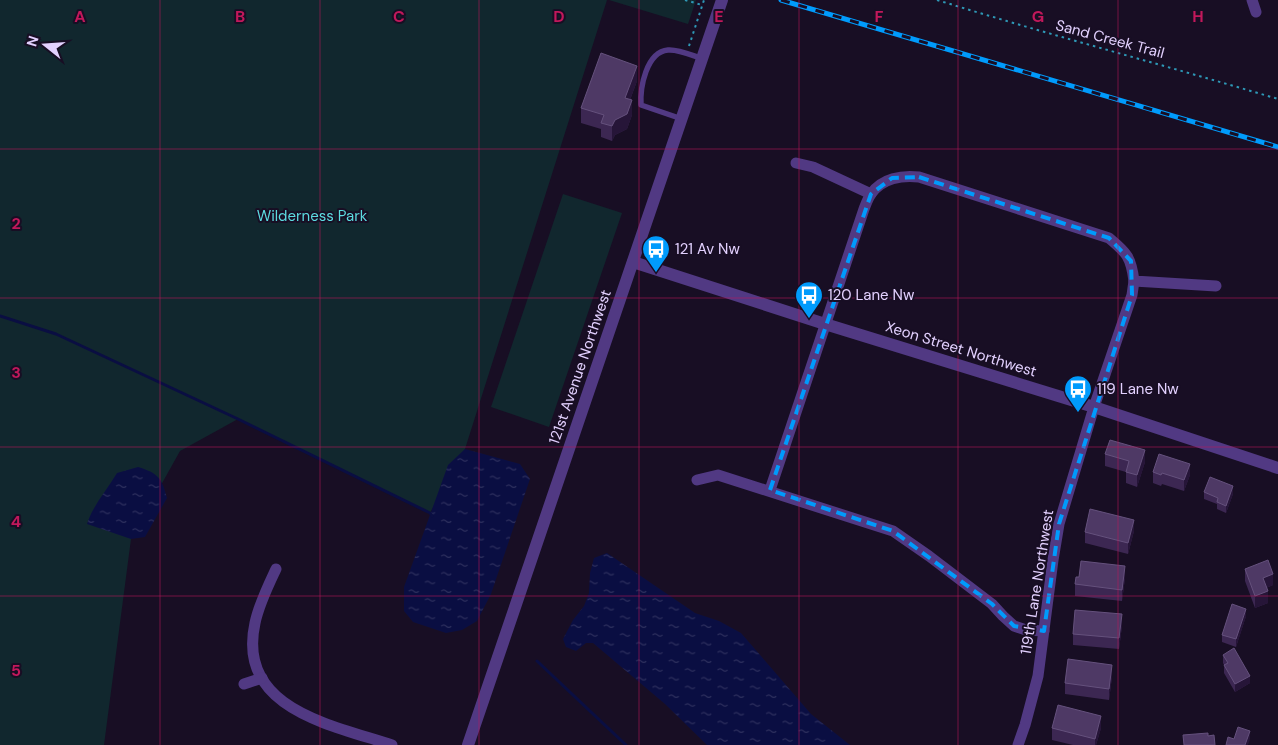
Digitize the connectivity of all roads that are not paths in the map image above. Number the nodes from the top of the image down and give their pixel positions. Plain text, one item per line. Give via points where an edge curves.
1 (722, 0) edge
2 (1252, 0) edge
3 (1256, 12) dead end
4 (703, 59) junction
5 (682, 119) junction
6 (796, 163) dead end
7 (871, 194) junction
8 (633, 262) junction
9 (1134, 281) junction
10 (1216, 286) dead end
11 (825, 324) junction
12 (1094, 407) junction
13 (1278, 468) edge
14 (697, 480) dead end
15 (770, 490) junction
16 (276, 569) dead end
17 (1044, 631) junction
18 (262, 678) junction
19 (244, 684) dead end
20 (392, 745) edge
21 (468, 745) edge
22 (1018, 745) edge

1 - 4 street, 121st Avenue Northwest
2 - 3 street
4 - 5 street, 121st Avenue Northwest
4 - 5 lane via 668,50 655,56 651,62 641,105
5 - 8 street, 121st Avenue Northwest
6 - 7 street via 813,167
7 - 9 street via 892,178 920,177 1109,238 1131,261
7 - 11 street
8 - 11 street, Xeon Street Northwest
8 - 21 street, 121st Avenue Northwest
9 - 10 street
9 - 12 street, 119th Lane Northwest
11 - 12 street, Xeon Street Northwest
11 - 15 street
12 - 13 street, Xeon Street Northwest
12 - 17 street, 119th Lane Northwest via 1059,524
14 - 15 street via 718,475
15 - 17 street via 893,531 992,604 1014,626
16 - 18 street via 255,623 255,661
17 - 22 street, 119th Lane Northwest via 1038,676
18 - 19 street
18 - 20 street via 272,694 296,711

